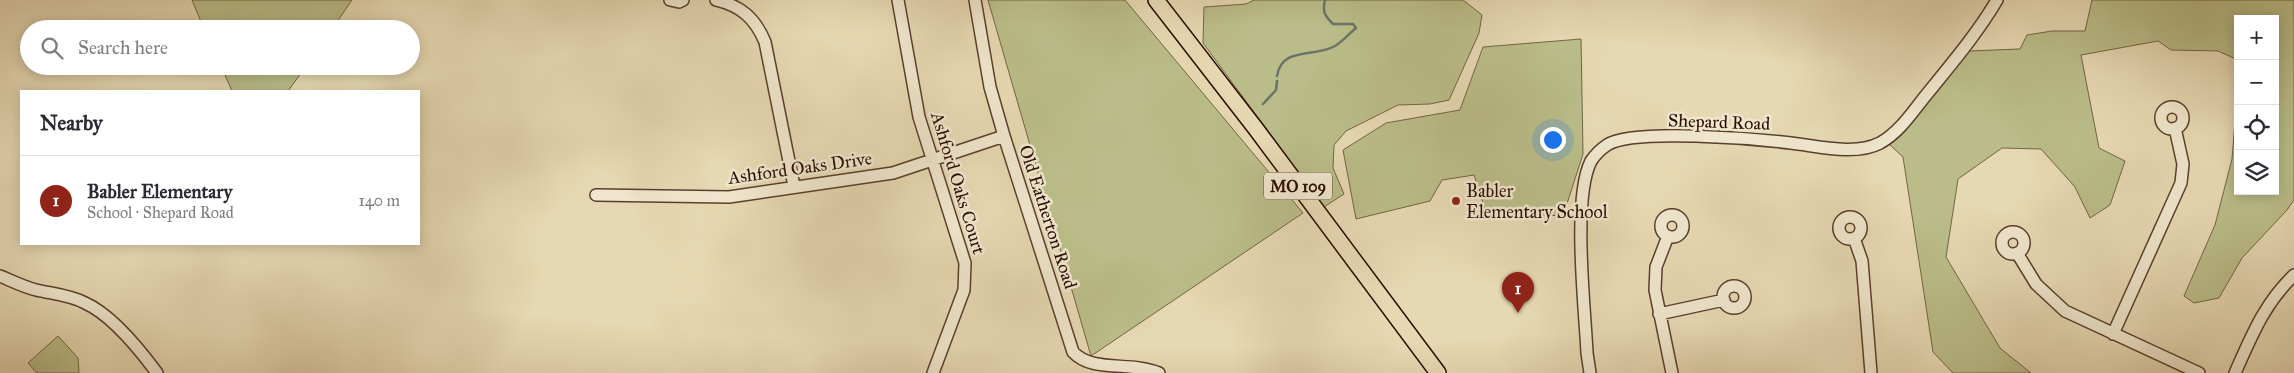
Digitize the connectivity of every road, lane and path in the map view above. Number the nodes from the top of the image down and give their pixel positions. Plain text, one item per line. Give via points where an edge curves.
1 (670, 0) edge
2 (683, 0) edge
3 (716, 0) edge
4 (898, 0) edge
5 (975, 0) edge
6 (1156, 0) edge
7 (1997, 0) edge
8 (2175, 128) dead end
9 (1004, 136) junction
10 (932, 161) junction
11 (794, 186) junction
12 (596, 195) dead end
13 (1668, 236) dead end
14 (1854, 238) dead end
15 (2017, 253) dead end
16 (2294, 275) edge
17 (0, 276) edge
18 (1724, 300) dead end
19 (1659, 314) junction
20 (2113, 334) junction
21 (157, 373) edge
22 (933, 373) edge
23 (1159, 373) edge
24 (1438, 373) edge
25 (1590, 373) edge
26 (1672, 373) edge
27 (1871, 373) edge
28 (2199, 373) edge
29 (2235, 373) edge

1 - 2 street
3 - 11 street via 730,3 747,13 763,35
4 - 10 street, Ashford Oaks Court via 919,117
5 - 9 street, Old Eatherton Road via 990,87
6 - 24 main road, MO 109
7 - 25 street, Shepard Road via 1968,44 1900,126 1879,143 1851,148 1760,140 1642,136 1613,142 1600,151 1588,172 1582,206
8 - 20 street via 2183,164 2180,182
9 - 10 street, Ashford Oaks Drive
9 - 23 street, Old Eatherton Road via 1077,359 1100,371
10 - 11 street, Ashford Oaks Drive via 892,173
10 - 22 street, Ashford Oaks Court via 965,263 966,278
11 - 12 street, Ashford Oaks Drive via 729,197
13 - 19 street via 1656,267
14 - 27 street via 1862,261
15 - 20 street via 2036,284 2052,302 2073,316
16 - 29 street via 2277,291 2263,312
17 - 21 street via 87,304 120,331
18 - 19 street
19 - 26 street
20 - 28 street

